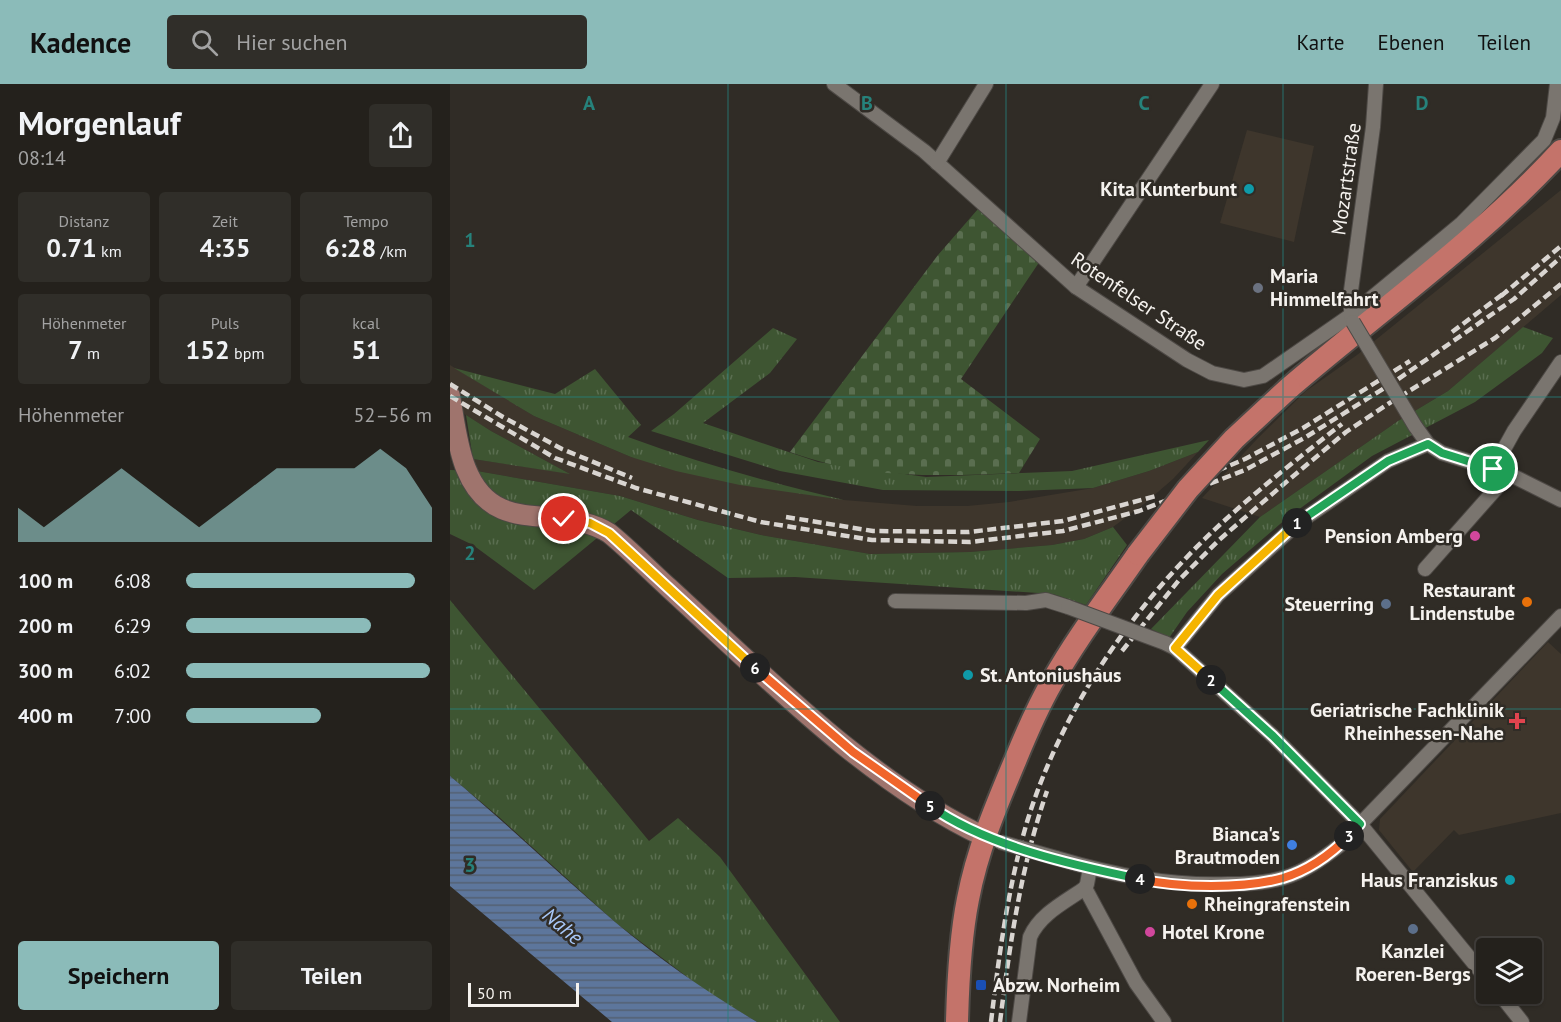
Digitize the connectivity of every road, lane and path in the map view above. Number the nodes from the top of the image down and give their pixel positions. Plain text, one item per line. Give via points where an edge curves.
1 (834, 84) edge
2 (986, 84) edge
3 (1212, 84) edge
4 (1376, 84) edge
5 (1557, 84) edge
6 (1561, 152) edge
7 (937, 163) junction
8 (1076, 287) junction
9 (1352, 319) junction
10 (1561, 362) edge
11 (450, 396) edge
12 (1428, 444) junction
13 (457, 460) edge
14 (1493, 469) junction
15 (1509, 474) junction
16 (1561, 500) edge
17 (1425, 569) dead end
18 (895, 601) dead end
19 (1561, 616) edge
20 (1170, 645) junction
21 (1360, 824) junction
22 (993, 839) junction
23 (1090, 868) junction
24 (1084, 888) junction
25 (1476, 966) edge
26 (1508, 1004) edge
27 (957, 1022) edge
28 (1019, 1022) edge
29 (1164, 1022) edge
30 (1522, 1022) edge

1 - 7 street, Rotenfelser Straße
2 - 7 street
3 - 8 street
4 - 9 street, Mozartstraße via 1350,298
5 - 9 street, Rotenfelser Straße via 1553,118 1544,140 1461,224
6 - 22 main road, bridge via 1455,254 1289,388 1188,489 1138,554 1052,682 1031,724
7 - 8 street, Rotenfelser Straße
8 - 9 street, Rotenfelser Straße via 1187,360 1212,373 1244,380 1263,376
9 - 12 street, bridge
10 - 14 street
11 - 13 main road
12 - 14 street via 1442,453
12 - 20 street via 1388,461 1298,523 1218,595
13 - 22 main road via 480,492 500,508 522,515 590,523 609,533 853,752 940,813
14 - 15 street
15 - 16 street
15 - 17 street
18 - 20 street, bridge via 1046,600
19 - 21 street
20 - 21 street via 1273,736
21 - 23 street via 1339,846 1284,878 1203,885 1146,881
21 - 25 street
22 - 23 street, bridge
22 - 27 main road via 978,858 966,910
23 - 24 street
24 - 28 street via 1035,926 1028,947
24 - 29 street via 1136,982
26 - 30 street

